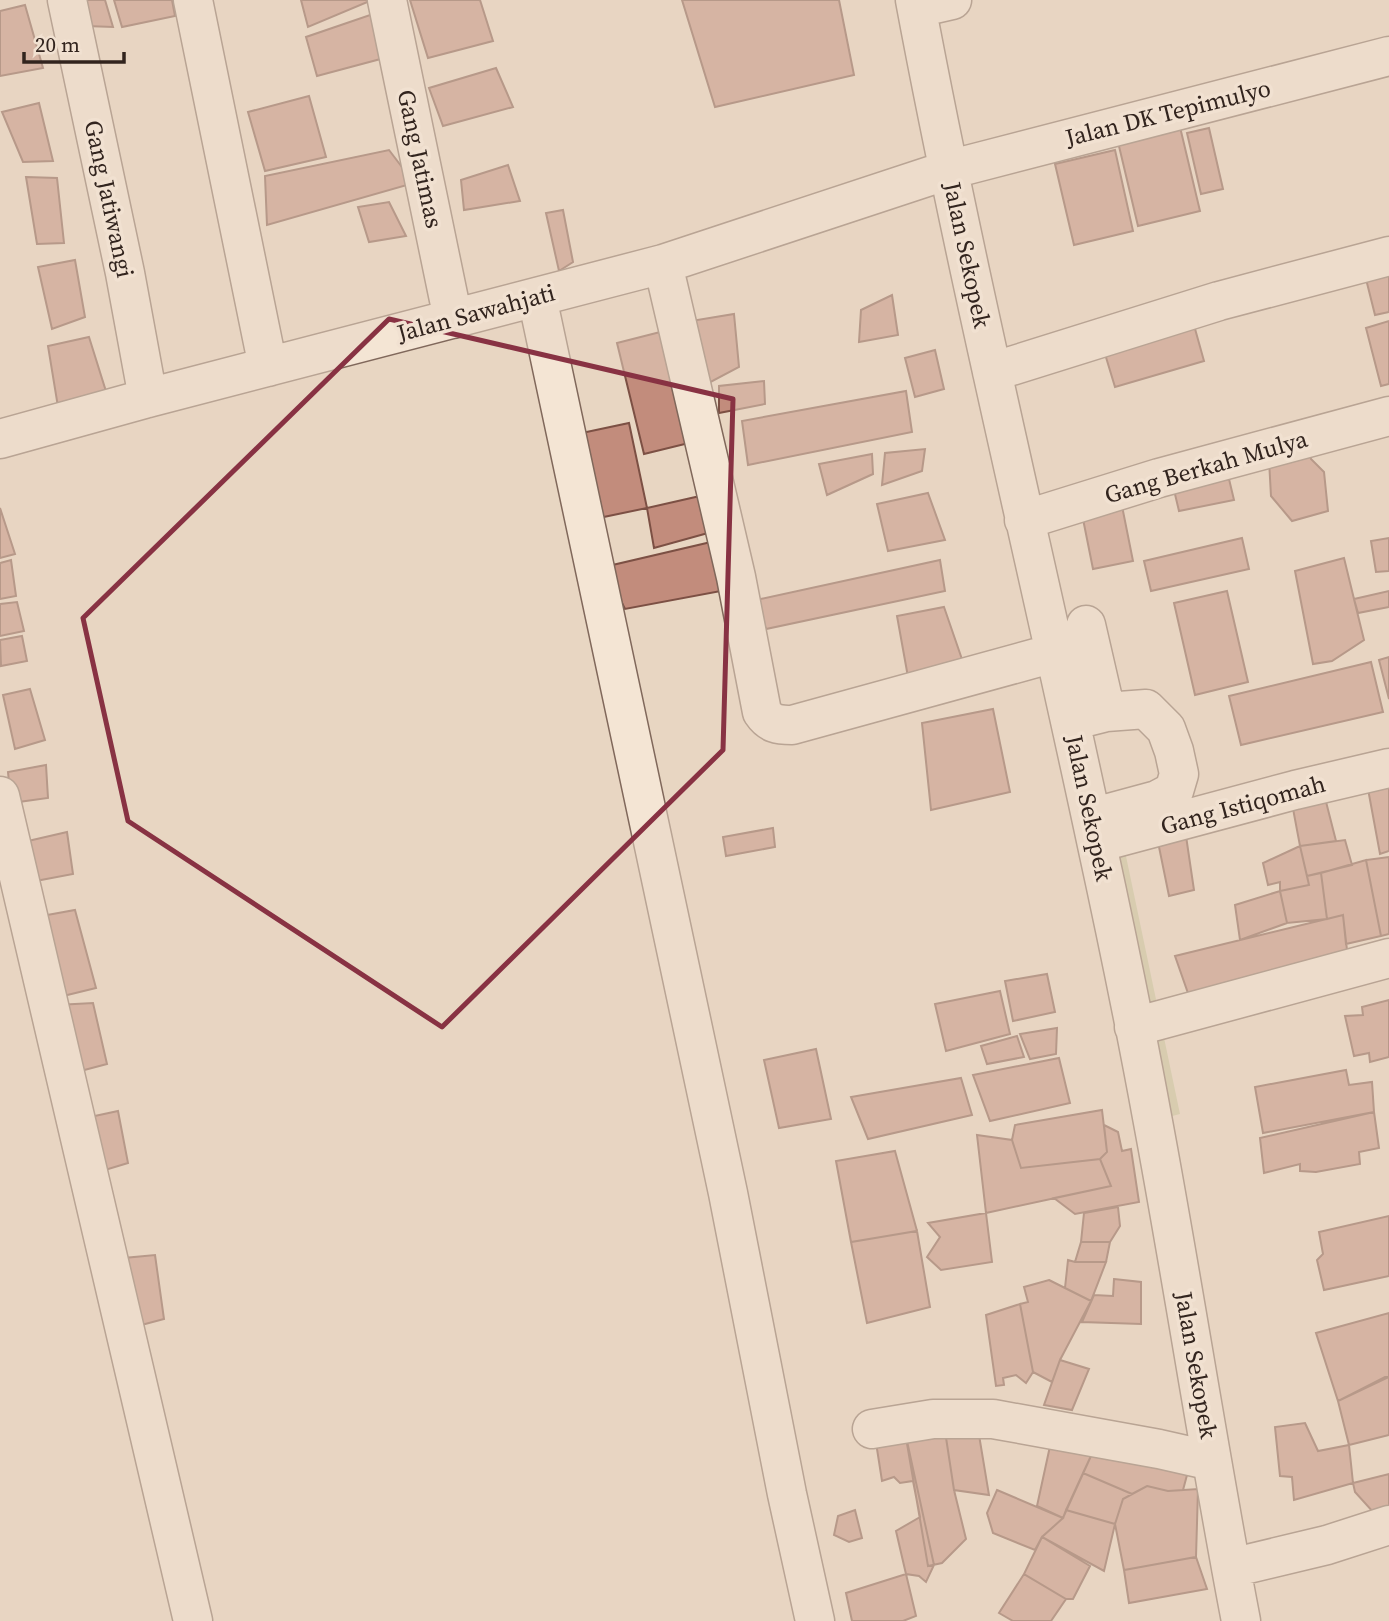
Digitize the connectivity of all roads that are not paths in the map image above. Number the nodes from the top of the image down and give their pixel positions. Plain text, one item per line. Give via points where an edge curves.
1 (66, 0) edge
2 (193, 0) edge
3 (387, 0) edge
4 (928, 3) edge
5 (1389, 56) edge
6 (948, 170) junction
7 (1389, 256) edge
8 (663, 264) junction
9 (537, 297) junction
10 (453, 319) junction
11 (268, 367) junction
12 (992, 372) junction
13 (148, 398) junction
14 (1389, 416) edge
15 (0, 439) edge
16 (1036, 516) junction
17 (1086, 625) dead end
18 (1054, 653) junction
19 (1088, 716) junction
20 (1389, 768) edge
21 (0, 796) edge
22 (1094, 830) junction
23 (1389, 958) edge
24 (1134, 1027) junction
25 (872, 1429) dead end
26 (1212, 1461) junction
27 (1389, 1525) edge
28 (1231, 1568) junction
29 (192, 1621) edge
30 (815, 1621) edge
31 (1241, 1621) edge

1 - 13 street, Gang Jatiwangi
2 - 11 street
3 - 10 street, Gang Jatimas
4 - 6 street, Jalan Sekopek
5 - 6 street, Jalan DK Tepimulyo
6 - 8 street, Jalan Sawahjati
6 - 12 street, Jalan Sekopek
7 - 12 street via 1219,301
8 - 9 street, Jalan Sawahjati
8 - 18 street via 736,577 762,712 768,720 792,725
9 - 10 street, Jalan Sawahjati
9 - 30 street
10 - 11 street, Jalan Sawahjati
11 - 13 street, Jalan Sawahjati
12 - 16 street, Jalan Sekopek
13 - 15 street, Jalan Sawahjati
14 - 16 street, Gang Berkah Mulya
16 - 18 street, Jalan Sekopek
17 - 19 street
18 - 19 street, Jalan Sekopek
19 - 22 street, Jalan Sekopek
19 - 22 street via 1146,709 1166,729 1179,774 1174,791
20 - 22 street, Gang Istiqomah
21 - 29 street
22 - 24 street, Jalan Sekopek
23 - 24 street
24 - 26 street, Jalan Sekopek
25 - 26 street via 933,1419 993,1419
26 - 28 street, Jalan Sekopek
27 - 28 street
28 - 31 street, Jalan Sekopek

